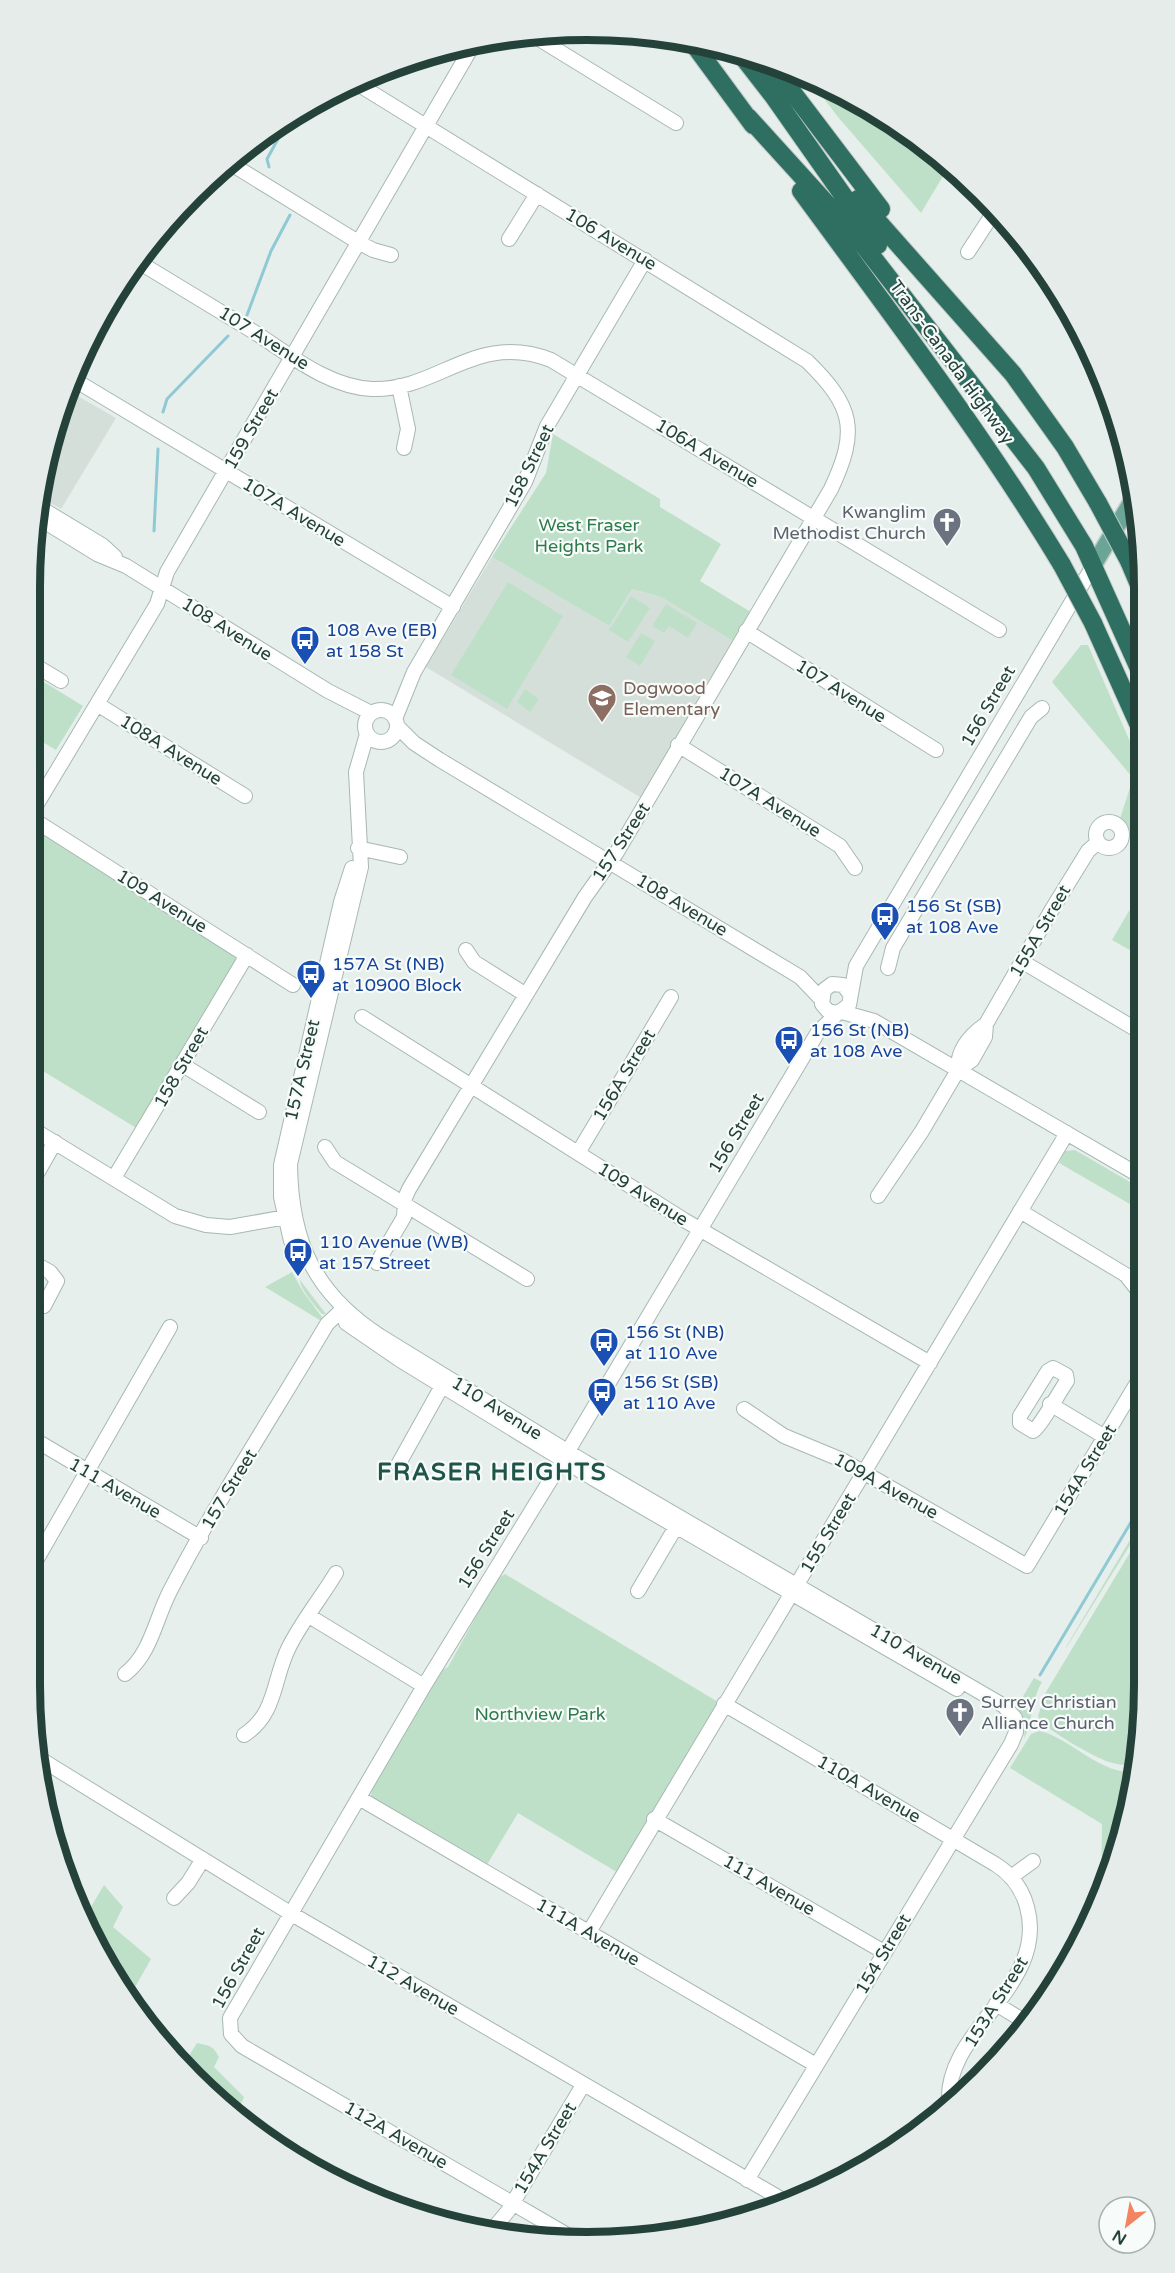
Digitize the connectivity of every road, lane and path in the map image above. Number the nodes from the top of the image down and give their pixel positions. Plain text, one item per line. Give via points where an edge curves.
1 (545, 43) edge
2 (694, 51) edge
3 (699, 52) edge
4 (467, 54) edge
5 (750, 66) edge
6 (710, 67) junction
7 (780, 76) edge
8 (365, 88) edge
9 (774, 97) junction
10 (748, 117) junction
11 (676, 123) dead end
12 (426, 126) junction
13 (237, 168) edge
14 (537, 194) junction
15 (990, 218) edge
16 (509, 239) dead end
17 (358, 242) junction
18 (968, 252) dead end
19 (392, 255) dead end
20 (645, 260) junction
21 (146, 266) edge
22 (986, 342) junction
23 (293, 356) junction
24 (577, 375) junction
25 (80, 383) edge
26 (399, 386) junction
27 (846, 415) joint
28 (404, 448) dead end
29 (226, 471) junction
30 (1128, 507) edge
31 (46, 511) edge
32 (814, 517) junction
33 (45, 522) edge
34 (1096, 561) junction
35 (126, 566) junction
36 (1134, 573) edge
37 (162, 589) junction
38 (453, 607) junction
39 (999, 630) dead end
40 (746, 631) junction
41 (1134, 633) edge
42 (1134, 656) edge
43 (40, 668) edge
44 (414, 672) junction
45 (61, 681) dead end
46 (97, 704) junction
47 (1042, 708) dead end
48 (1134, 714) edge
49 (371, 720) junction
50 (396, 723) junction
51 (385, 741) junction
52 (678, 745) junction
53 (936, 750) dead end
54 (440, 760) junction
55 (357, 783) junction
56 (245, 796) dead end
57 (40, 801) edge
58 (40, 822) edge
59 (1098, 842) dead end
60 (358, 851) junction
61 (400, 857) dead end
62 (610, 862) junction
63 (855, 868) dead end
64 (466, 950) dead end
65 (247, 955) junction
66 (1023, 962) junction
67 (856, 966) junction
68 (888, 968) dead end
69 (800, 977) junction
70 (293, 985) dead end
71 (832, 985) junction
72 (526, 994) junction
73 (671, 996) dead end
74 (850, 996) junction
75 (822, 1003) junction
76 (840, 1012) junction
77 (362, 1017) dead end
78 (874, 1021) junction
79 (1134, 1028) edge
80 (818, 1032) junction
81 (183, 1065) junction
82 (958, 1070) junction
83 (471, 1086) junction
84 (259, 1112) dead end
85 (40, 1133) edge
86 (1067, 1133) junction
87 (55, 1142) junction
88 (325, 1147) dead end
89 (578, 1153) junction
90 (40, 1167) edge
91 (1134, 1172) edge
92 (114, 1178) junction
93 (878, 1196) dead end
94 (404, 1203) junction
95 (1020, 1211) junction
96 (289, 1217) junction
97 (700, 1230) junction
98 (377, 1263) dead end
99 (40, 1266) edge
100 (527, 1279) dead end
101 (1134, 1285) edge
102 (44, 1306) dead end
103 (340, 1312) junction
104 (170, 1328) dead end
105 (930, 1363) junction
106 (442, 1386) junction
107 (1134, 1388) edge
108 (1050, 1404) dead end
109 (496, 1408) junction
110 (744, 1409) dead end
111 (1105, 1437) junction
112 (40, 1444) edge
113 (565, 1456) junction
114 (398, 1465) dead end
115 (88, 1472) junction
116 (864, 1472) junction
117 (679, 1522) junction
118 (201, 1538) junction
119 (40, 1555) edge
120 (1028, 1572) joint
121 (336, 1573) dead end
122 (794, 1589) junction
123 (638, 1591) dead end
124 (309, 1616) junction
125 (125, 1674) dead end
126 (424, 1686) junction
127 (724, 1704) junction
128 (1016, 1728) joint
129 (244, 1735) dead end
130 (46, 1762) edge
131 (359, 1798) junction
132 (654, 1819) junction
133 (952, 1838) junction
134 (203, 1858) junction
135 (1033, 1861) dead end
136 (1011, 1877) junction
137 (174, 1898) dead end
138 (1025, 1898) joint
139 (290, 1913) junction
140 (589, 1932) junction
141 (884, 1952) junction
142 (996, 2004) junction
143 (1021, 2018) edge
144 (229, 2027) joint
145 (816, 2066) junction
146 (583, 2085) junction
147 (950, 2095) edge
148 (747, 2180) junction
149 (778, 2198) edge
150 (510, 2207) junction
151 (496, 2225) edge
152 (502, 2226) edge
153 (559, 2231) edge

1 - 11 street
2 - 6 highway
3 - 6 highway, Trans-Canada Highway
4 - 12 street, 159 Street
5 - 9 highway, Trans-Canada Highway
6 - 10 highway, Trans-Canada Highway
7 - 22 highway
8 - 12 street, 106 Avenue
9 - 22 highway, Trans-Canada Highway via 877,222
9 - 34 highway via 866,230 1044,463
10 - 34 highway via 856,237 983,397
10 - 48 highway, Trans-Canada Highway, bridge via 964,411 1013,484 1094,623
12 - 14 street, 106 Avenue
12 - 17 street, 159 Street
13 - 17 street
14 - 16 street
14 - 20 street, 106 Avenue
15 - 18 street
17 - 19 street
17 - 23 street, 159 Street
20 - 24 street, 158 Street
20 - 27 street, 106 Avenue via 807,361 833,387
21 - 23 street, 107 Avenue
22 - 36 highway, Trans-Canada Highway, bridge via 1065,447
23 - 26 street, 107 Avenue via 343,383 373,389
23 - 29 street, 159 Street
24 - 26 street, 106A Avenue via 546,358 500,352 468,358
24 - 32 street, 106A Avenue
24 - 38 street, 158 Street via 547,426 525,482
25 - 29 street, 107A Avenue
26 - 28 street via 408,429
27 - 32 street, 157 Street via 850,438 843,463
29 - 37 street, 159 Street via 167,572
29 - 38 street, 107A Avenue
30 - 34 main road, 156 Street
31 - 35 street, 108 Avenue via 102,545
32 - 39 street, 106A Avenue
32 - 40 street, 157 Street
33 - 35 street, 108 Avenue via 97,554
34 - 41 highway
34 - 42 highway
34 - 67 street, 156 Street
35 - 37 street, 108 Avenue
37 - 46 street, 159 Street via 157,604
37 - 49 street, 108 Avenue
38 - 44 street, 158 Street
40 - 52 street, 157 Street
40 - 53 street, 107 Avenue
43 - 45 street
44 - 49 street, 158 Street
44 - 50 street, 158 Street
46 - 56 street, 108A Avenue
46 - 57 street, 159 Street
47 - 68 street via 1031,717 904,929 890,955
49 - 50 street via 390,713
49 - 51 street via 373,740
49 - 55 street, 157A Street via 356,767
50 - 51 street via 395,734
50 - 54 street, 108 Avenue via 414,743
51 - 54 street, 108 Avenue
51 - 55 street via 363,764
52 - 62 street, 157 Street
52 - 63 street, 107A Avenue via 840,846
54 - 62 street, 108 Avenue
55 - 60 street, 157A Street
58 - 65 street, 109 Avenue
59 - 66 street, 155A Street via 1088,851
60 - 61 street
60 - 96 street, 157A Street via 341,902 285,1144 281,1181
62 - 69 street, 108 Avenue
62 - 72 street, 157 Street
64 - 72 street via 480,967
65 - 70 street, 109 Avenue
65 - 81 street, 158 Street
66 - 79 street
66 - 82 street, 155A Street via 986,1024 974,1032 960,1053
67 - 71 street, 156 Street
67 - 74 street, 156 Street
69 - 71 street, 108 Avenue
69 - 75 street, 108 Avenue
71 - 74 street via 846,987
71 - 75 street via 824,990
72 - 83 street, 157 Street
73 - 89 street, 156A Street
74 - 76 street via 849,1005
74 - 78 street
75 - 76 street via 828,1011
75 - 80 street, 156 Street
76 - 78 street
76 - 80 street, 156 Street
77 - 83 street, 109 Avenue
78 - 82 street
80 - 97 street, 156 Street
81 - 84 street
81 - 92 street, 158 Street
82 - 86 street
82 - 93 street, 155A Street
83 - 89 street, 109 Avenue
83 - 94 street, 157 Street
85 - 87 street
86 - 91 street
86 - 95 street, 155 Street
87 - 90 street
87 - 92 street
88 - 94 street via 336,1162
89 - 97 street, 109 Avenue
92 - 96 street via 175,1216 206,1225 230,1227
94 - 98 street, 157 Street via 404,1217
94 - 100 street
95 - 101 street via 1126,1275
95 - 105 street, 155 Street
96 - 103 street, 110 Avenue via 293,1249 304,1272
97 - 105 street, 109 Avenue
97 - 113 street, 156 Street
99 - 102 street via 57,1281
103 - 106 street, 110 Avenue via 367,1340
103 - 109 street, 110 Avenue
103 - 118 street, 157 Street via 327,1324
104 - 115 street
105 - 116 street, 155 Street
106 - 109 street via 449,1386 489,1409
106 - 113 street, 110 Avenue
106 - 114 street
107 - 111 street, 154A Street
108 - 111 street
109 - 113 street, 110 Avenue
110 - 116 street, 109A Avenue via 791,1440 835,1456
111 - 120 street, 154A Street
112 - 115 street, 111 Avenue
113 - 117 street, 110 Avenue
113 - 126 street, 156 Street
115 - 118 street, 111 Avenue
115 - 119 street
116 - 120 street, 109A Avenue
116 - 122 street, 155 Street
117 - 122 street, 110 Avenue
117 - 123 street
118 - 125 street, 157 Street via 169,1593 144,1655
121 - 124 street
122 - 127 street, 155 Street
122 - 128 street, 110 Avenue via 1004,1706 1014,1715
124 - 126 street
124 - 129 street via 286,1653 270,1706 260,1723
126 - 131 street, 156 Street
127 - 132 street, 155 Street
127 - 133 street, 110A Avenue
128 - 133 street, 154 Street via 1011,1744
130 - 134 street, 112 Avenue
131 - 139 street, 156 Street
131 - 140 street, 111A Avenue
132 - 140 street, 155 Street
132 - 141 street, 111 Avenue
133 - 136 street, 110A Avenue
133 - 141 street, 154 Street
134 - 137 street via 185,1888
134 - 139 street, 112 Avenue
135 - 136 street
136 - 138 street, 110A Avenue
138 - 142 street, 153A Street via 1030,1922 1028,1951
139 - 144 street, 156 Street via 234,2011
139 - 146 street, 112 Avenue
140 - 145 street, 111A Avenue
141 - 145 street, 154 Street
142 - 143 street
142 - 147 street, 153A Street via 954,2069
144 - 150 street, 112A Avenue via 242,2046
145 - 148 street, 154 Street
146 - 148 street, 112 Avenue
146 - 150 street, 154A Street
148 - 149 street, 112 Avenue
150 - 151 street, 154A Street
150 - 152 street, 154A Street
150 - 153 street, 112A Avenue

